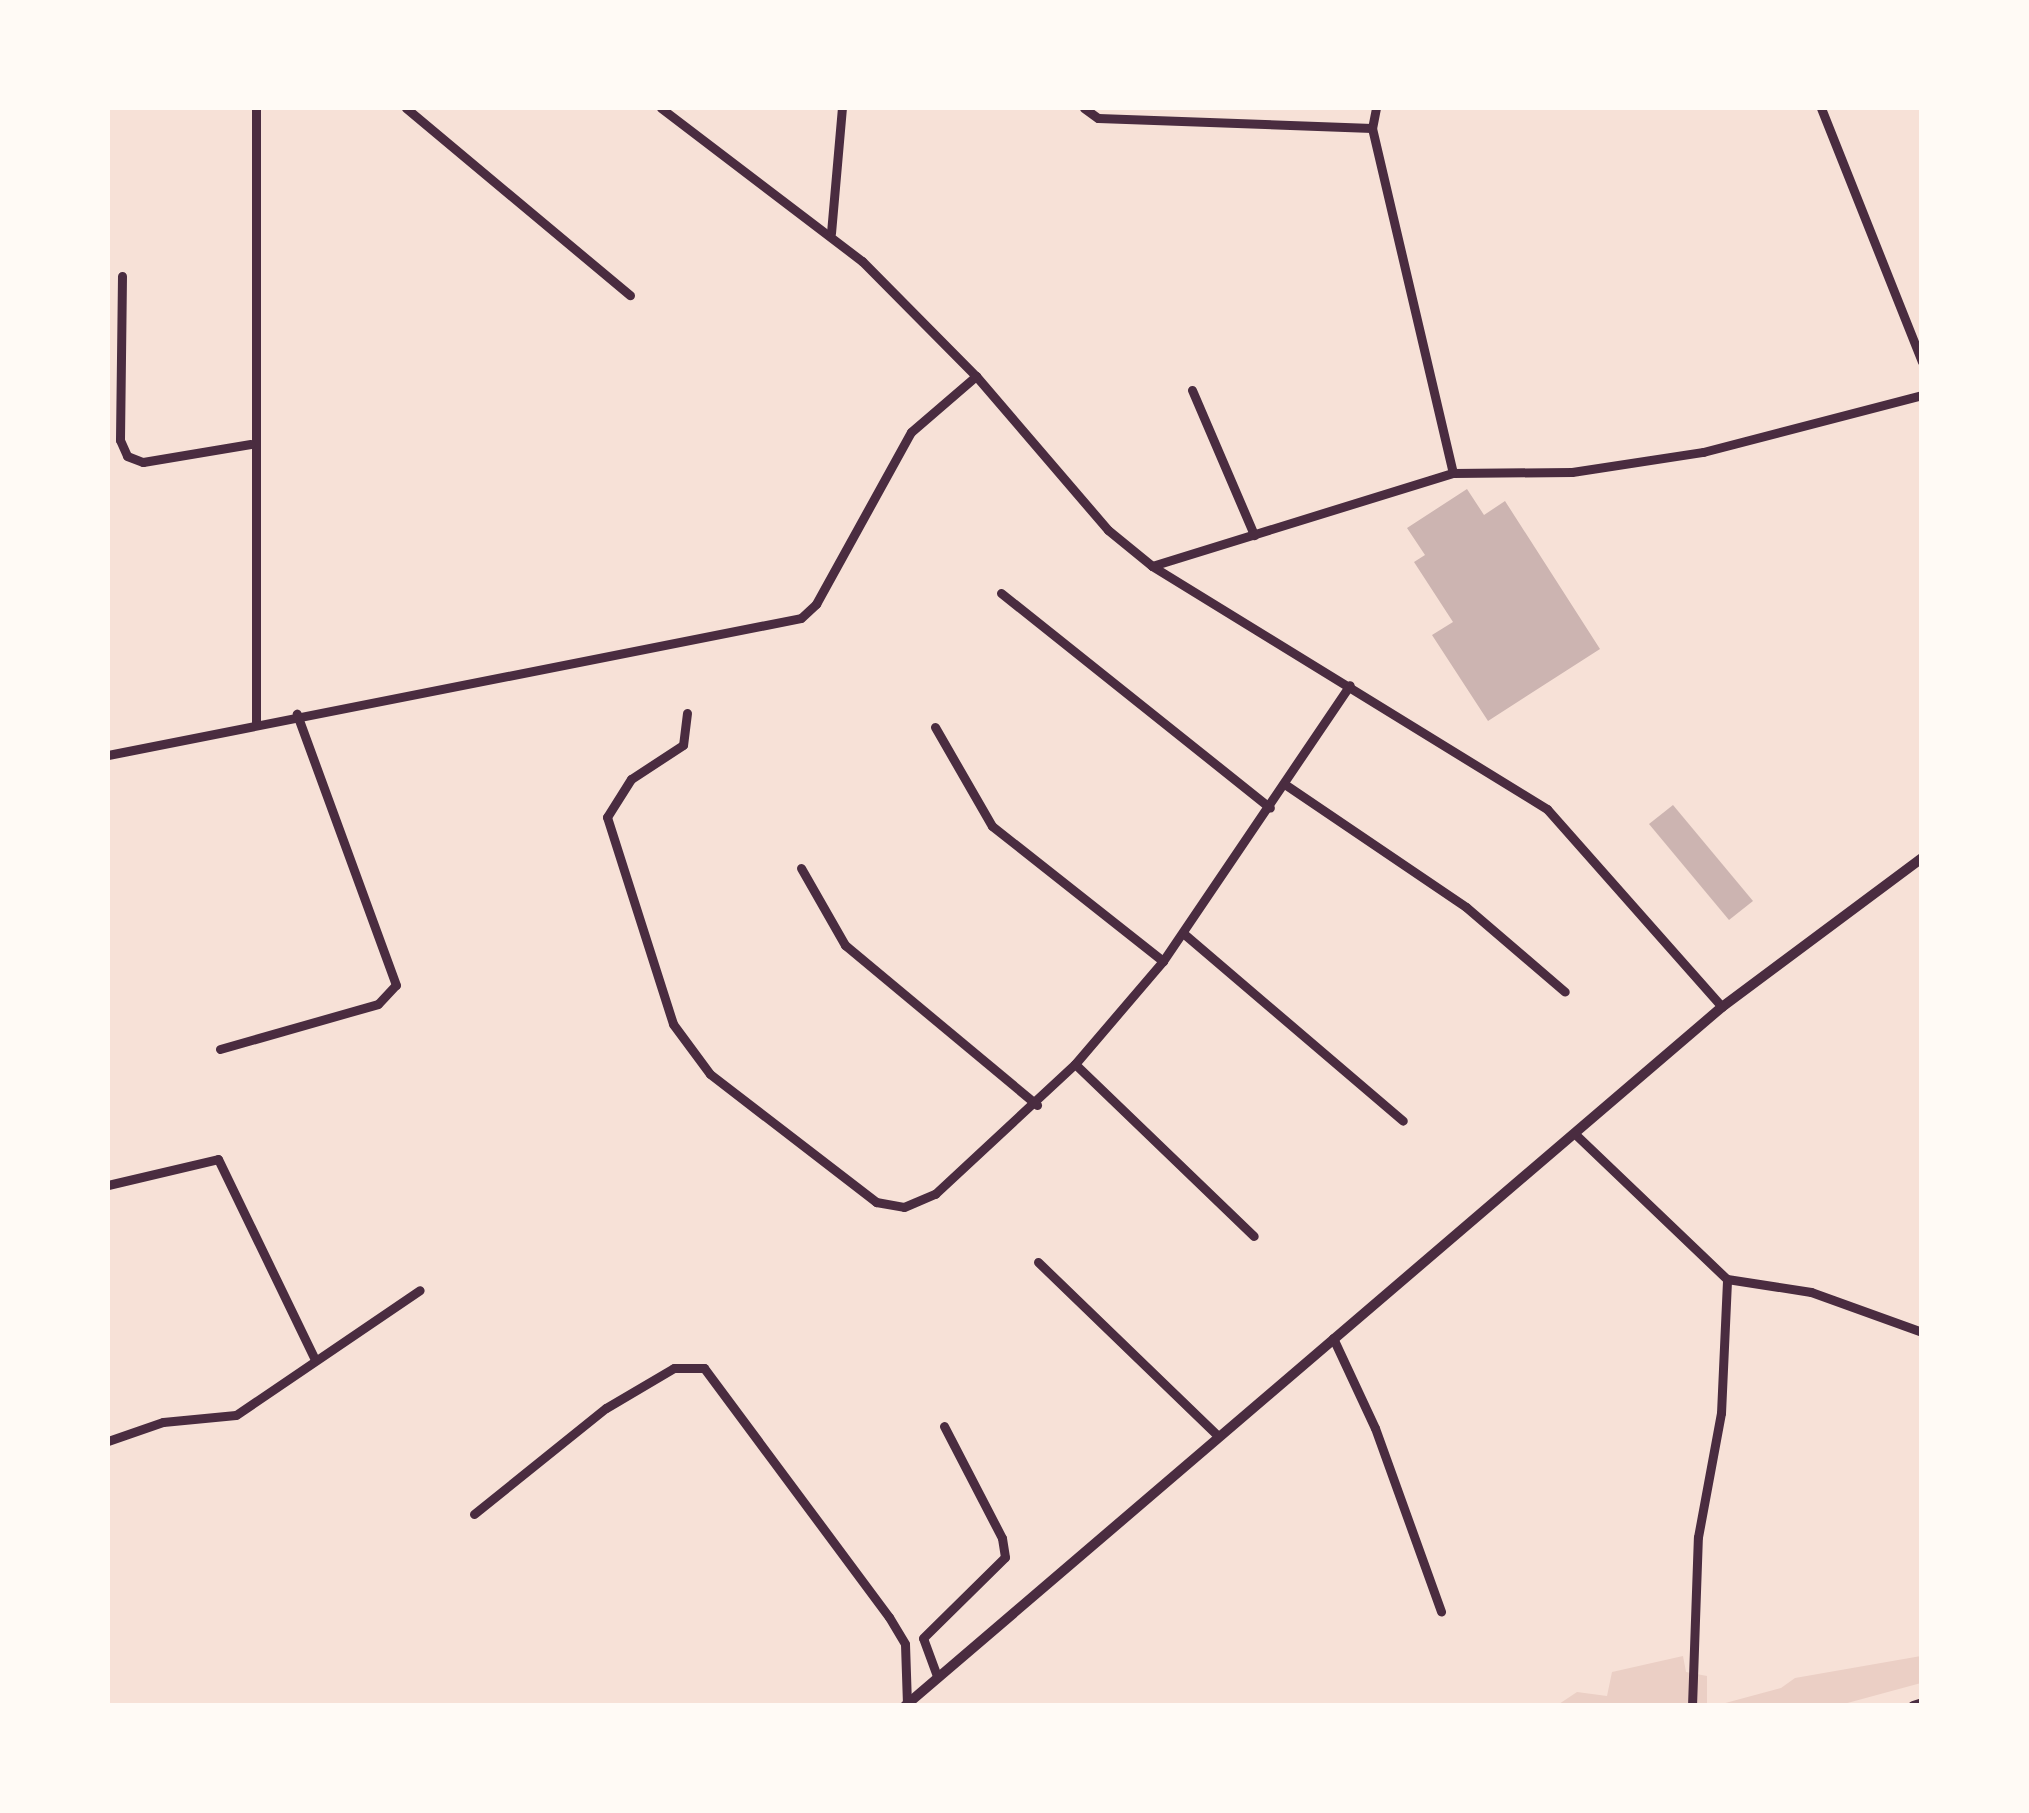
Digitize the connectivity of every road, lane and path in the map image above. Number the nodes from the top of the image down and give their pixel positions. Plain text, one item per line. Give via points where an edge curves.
1 (256, 108) edge
2 (406, 108) edge
3 (661, 108) edge
4 (842, 108) edge
5 (1084, 108) edge
6 (1376, 108) edge
7 (1821, 108) edge
8 (1372, 128) junction
9 (831, 233) junction
10 (122, 276) dead end
11 (630, 295) dead end
12 (1922, 362) edge
13 (976, 376) junction
14 (1192, 390) dead end
15 (1922, 395) edge
16 (251, 444) junction
17 (1453, 474) junction
18 (1254, 535) junction
19 (1152, 566) junction
20 (1002, 593) dead end
21 (1350, 685) junction
22 (687, 713) dead end
23 (297, 714) junction
24 (256, 722) junction
25 (935, 727) dead end
26 (108, 755) edge
27 (1286, 786) junction
28 (1270, 808) junction
29 (1922, 858) edge
30 (801, 868) dead end
31 (1183, 932) junction
32 (1163, 961) junction
33 (1566, 992) dead end
34 (1722, 1007) junction
35 (220, 1048) dead end
36 (1075, 1064) junction
37 (1037, 1104) junction
38 (1403, 1121) dead end
39 (1574, 1133) junction
40 (108, 1185) edge
41 (1254, 1236) dead end
42 (1038, 1262) dead end
43 (1728, 1279) junction
44 (420, 1290) dead end
45 (1922, 1332) edge
46 (1333, 1338) junction
47 (315, 1360) junction
48 (944, 1426) dead end
49 (1218, 1436) junction
50 (108, 1441) edge
51 (474, 1514) dead end
52 (1442, 1610) dead end
53 (937, 1676) junction
54 (1922, 1704) edge
55 (906, 1705) edge
56 (1692, 1706) edge
57 (1913, 1706) edge

1 - 16 street
2 - 11 street
3 - 9 street
4 - 9 street
5 - 8 street via 1098,118
6 - 8 street
7 - 12 street
8 - 17 street
9 - 13 street
10 - 16 street via 120,440 126,456 143,462
13 - 19 street via 1077,497
13 - 23 street via 911,432 816,604 801,618
14 - 18 street
15 - 17 street via 1703,452 1572,472
16 - 24 street
17 - 18 street
18 - 19 street
19 - 21 street
20 - 28 street
21 - 27 street
21 - 34 street via 1548,809
22 - 37 street via 683,745 631,779 606,817 674,1024 710,1074 876,1202 904,1206 935,1194
23 - 24 street
23 - 35 street via 396,985 378,1004
24 - 26 street
25 - 32 street via 992,826
27 - 28 street
27 - 33 street via 1466,907
28 - 31 street
29 - 34 street
30 - 37 street via 844,945
31 - 32 street
31 - 38 street
32 - 36 street
34 - 39 street
36 - 37 street
36 - 41 street
39 - 43 street
39 - 46 street
40 - 47 street via 218,1159
42 - 49 street
43 - 45 street via 1811,1292
43 - 56 street via 1721,1413 1698,1537
44 - 47 street
46 - 49 street
46 - 52 street via 1375,1428
47 - 50 street via 236,1415 163,1422
48 - 53 street via 1002,1538 1005,1557 923,1638
49 - 53 street
51 - 55 street via 606,1408 674,1368 704,1368 905,1644
53 - 55 street
54 - 57 main road

